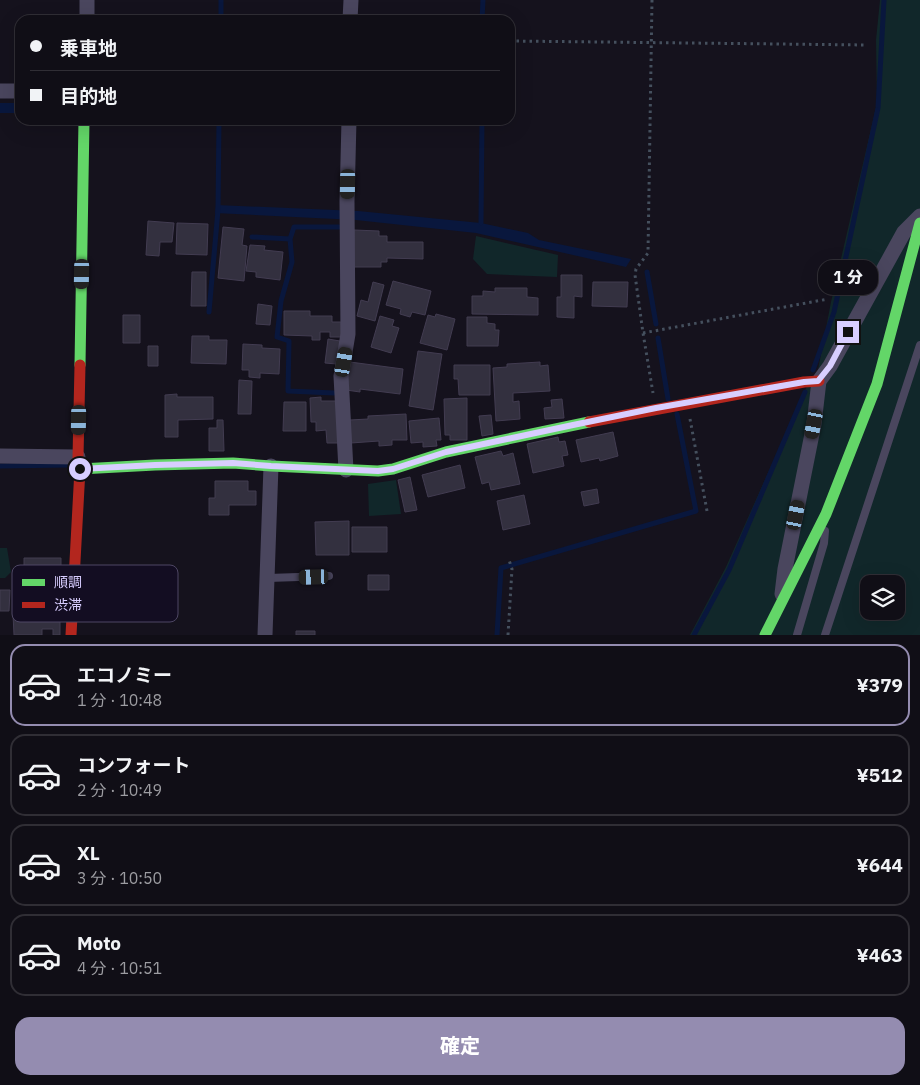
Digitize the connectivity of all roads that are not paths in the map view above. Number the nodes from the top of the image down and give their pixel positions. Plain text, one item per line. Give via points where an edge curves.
1 (87, 0) edge
2 (351, 0) edge
3 (87, 15) edge
4 (350, 15) edge
5 (0, 91) edge
6 (15, 91) edge
7 (84, 125) edge
8 (349, 125) edge
9 (920, 216) edge
10 (920, 223) edge
11 (920, 345) edge
12 (818, 381) junction
13 (0, 456) edge
14 (79, 463) junction
15 (271, 466) junction
16 (346, 470) junction
17 (826, 514) junction
18 (74, 565) edge
19 (330, 576) dead end
20 (268, 578) junction
21 (782, 603) junction
22 (72, 622) edge
23 (71, 635) edge
24 (265, 635) edge
25 (765, 635) edge
26 (797, 635) edge
27 (825, 635) edge

1 - 3 street
2 - 4 street
5 - 6 street
7 - 14 street
8 - 16 street via 348,334 341,376
9 - 12 street via 904,232
10 - 17 street via 877,384
11 - 27 lane
12 - 16 street via 656,408 446,452 393,469
12 - 21 street via 814,424 785,569
13 - 14 street
14 - 15 street
14 - 18 street
15 - 16 street
15 - 20 street
17 - 21 street
17 - 26 lane via 824,543
19 - 20 lane
20 - 24 street
21 - 25 street
22 - 23 street

